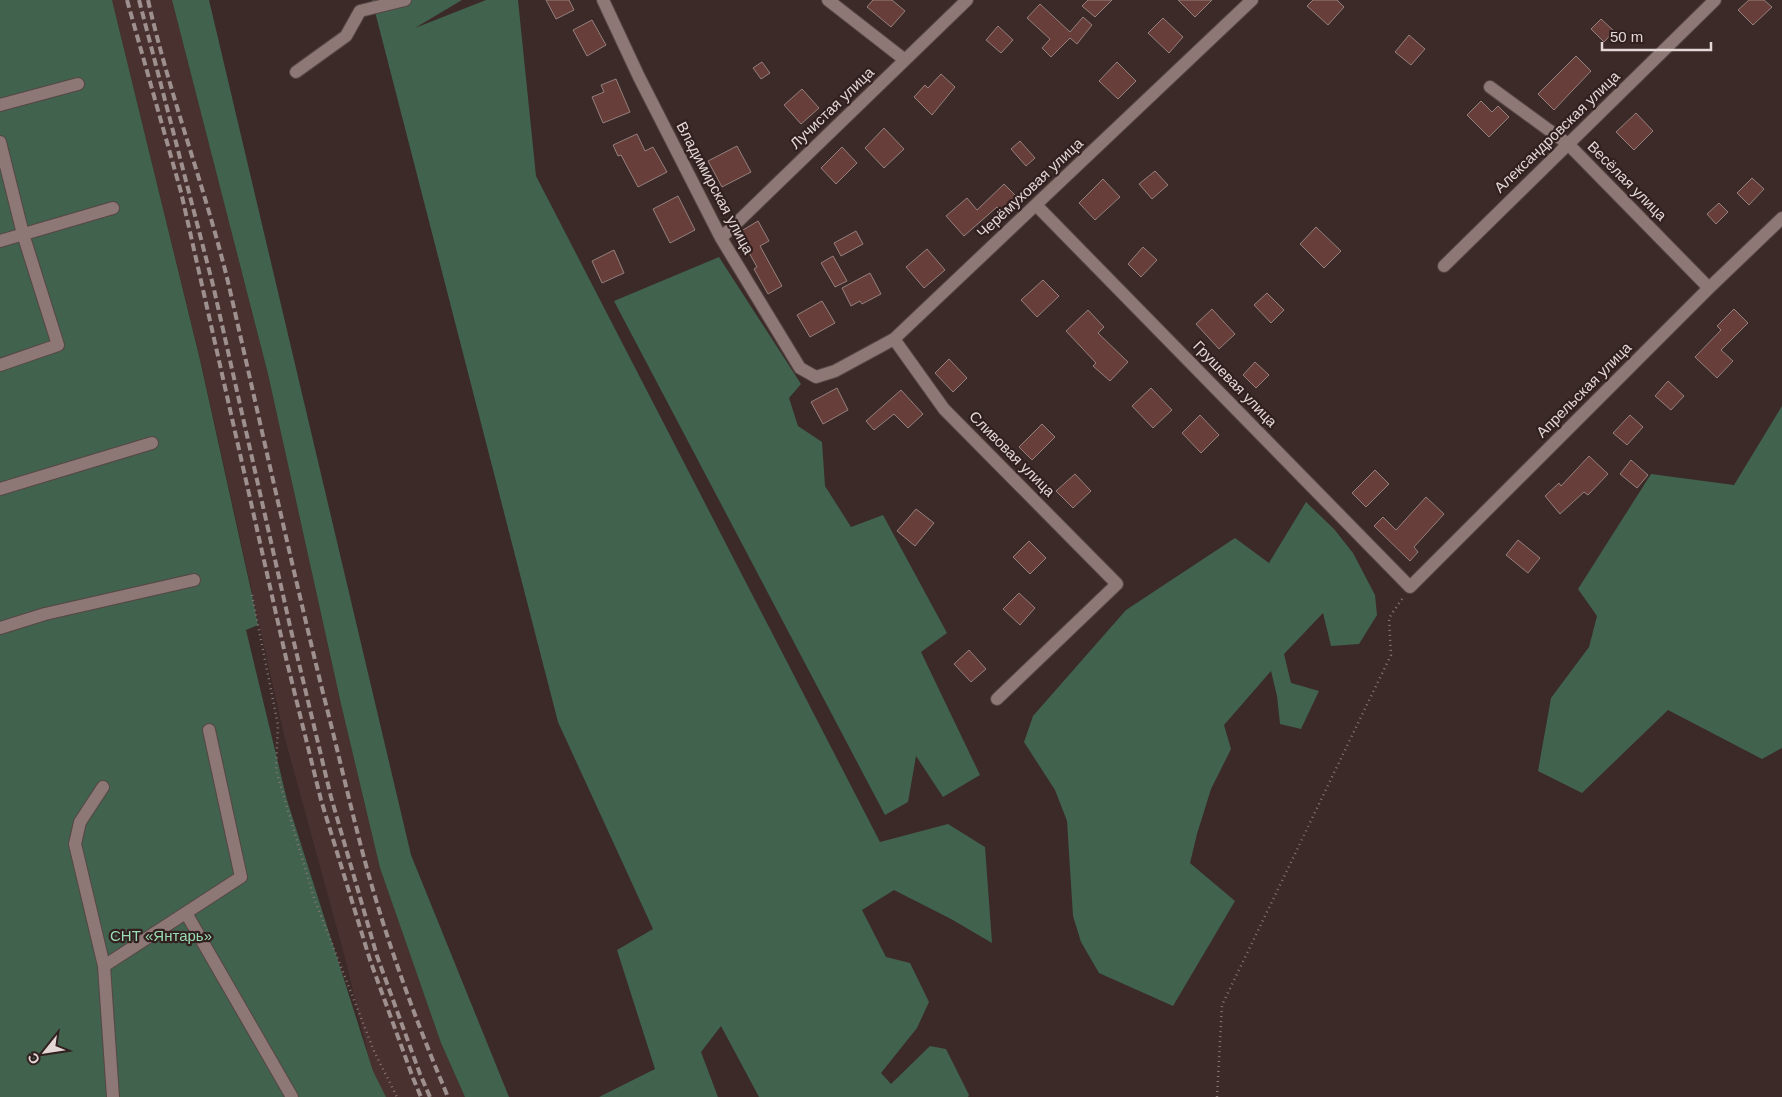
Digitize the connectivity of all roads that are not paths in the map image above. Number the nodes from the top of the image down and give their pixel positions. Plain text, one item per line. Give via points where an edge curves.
1 (405, 0) edge
2 (603, 0) edge
3 (828, 0) edge
4 (967, 0) edge
5 (1252, 0) edge
6 (1715, 0) edge
7 (905, 60) junction
8 (296, 72) dead end
9 (78, 84) dead end
10 (1490, 87) dead end
11 (0, 105) edge
12 (0, 142) edge
13 (1568, 144) junction
14 (1036, 205) junction
15 (113, 208) dead end
16 (1782, 218) edge
17 (23, 234) junction
18 (721, 238) junction
19 (0, 241) edge
20 (1444, 266) dead end
21 (1709, 288) junction
22 (894, 339) junction
23 (0, 365) edge
24 (816, 377) joint
25 (152, 443) dead end
26 (0, 490) edge
27 (194, 580) dead end
28 (1410, 587) joint
29 (0, 628) edge
30 (997, 699) dead end
31 (209, 730) dead end
32 (102, 787) dead end
33 (186, 913) junction
34 (104, 966) junction
35 (113, 1097) edge
36 (292, 1097) edge

1 - 8 street via 360,11 346,36
2 - 18 street, Владимирская улица
3 - 7 street
4 - 7 street, Лучистая улица
5 - 14 street, Черёмуховая улица
6 - 13 street, Александровская улица
7 - 18 street, Лучистая улица
9 - 11 street
10 - 13 street, Весёлая улица
12 - 17 street
13 - 20 street, Александровская улица
13 - 21 street, Весёлая улица
14 - 22 street, Черёмуховая улица
14 - 28 street, Грушевая улица
15 - 17 street
16 - 21 street, Апрельская улица
17 - 19 street
17 - 23 street via 58,345
18 - 24 street, Владимирская улица via 800,368
21 - 28 street, Апрельская улица
22 - 24 street, Черёмуховая улица
22 - 30 street, Сливовая улица via 944,409 1117,584
25 - 26 street
27 - 29 street via 45,614
31 - 33 street via 241,877
32 - 34 street via 80,822 75,844
33 - 34 street
33 - 36 street
34 - 35 street

